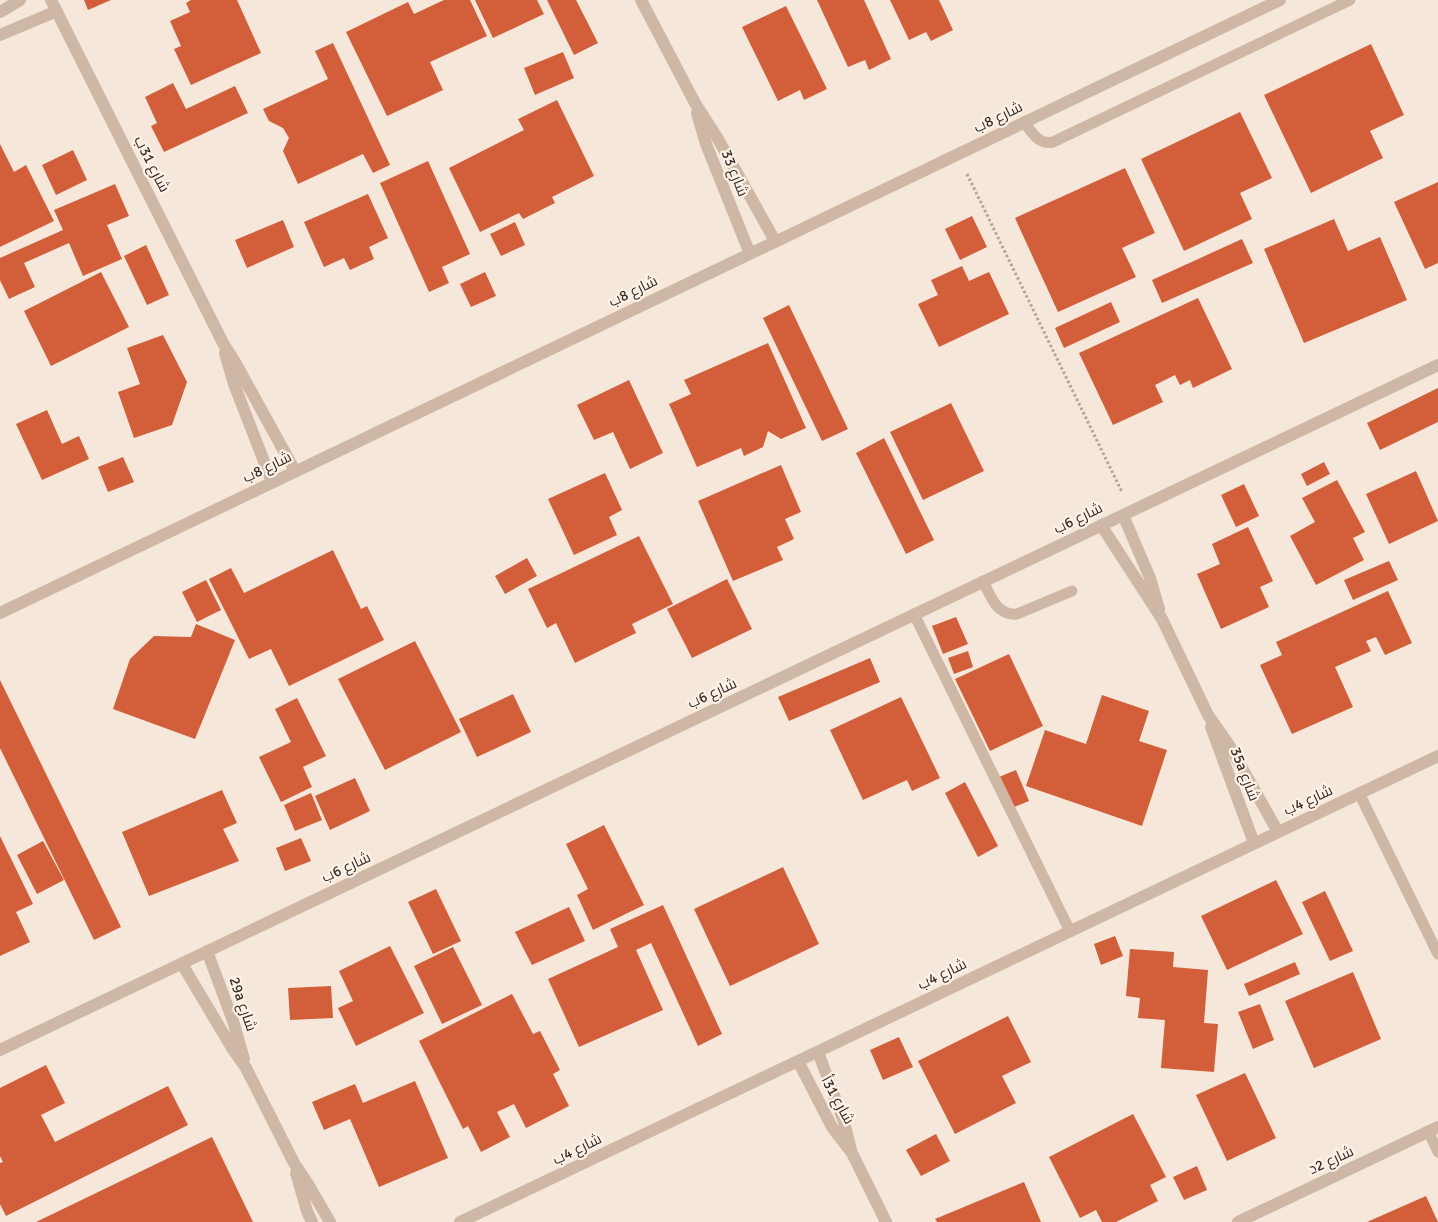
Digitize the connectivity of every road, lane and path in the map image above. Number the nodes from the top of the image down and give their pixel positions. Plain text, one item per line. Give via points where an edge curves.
1 (20, 0) edge
2 (641, 0) edge
3 (1280, 0) edge
4 (1350, 0) edge
5 (54, 6) edge
6 (0, 12) edge
7 (0, 35) edge
8 (695, 103) junction
9 (1024, 122) junction
10 (958, 154) junction
11 (774, 242) junction
12 (750, 254) junction
13 (223, 343) junction
14 (1438, 364) edge
15 (295, 471) junction
16 (272, 482) junction
17 (1127, 513) junction
18 (1101, 525) junction
19 (983, 581) junction
20 (1072, 591) dead end
21 (0, 613) edge
22 (914, 614) junction
23 (1162, 619) junction
24 (1208, 715) junction
25 (1438, 756) edge
26 (1359, 793) junction
27 (1278, 832) junction
28 (1254, 844) junction
29 (1070, 931) junction
30 (207, 951) junction
31 (1438, 954) edge
32 (182, 964) junction
33 (0, 1050) edge
34 (818, 1052) junction
35 (798, 1061) junction
36 (246, 1068) junction
37 (1433, 1129) edge
38 (1438, 1152) edge
39 (852, 1153) junction
40 (294, 1163) junction
41 (312, 1222) edge
42 (330, 1222) edge
43 (460, 1222) edge
44 (886, 1222) edge
45 (1238, 1222) edge

1 - 6 street
2 - 8 street, شارع 33
3 - 9 street, شارع 8ب
4 - 9 lane via 1053,142 1039,140
5 - 7 street
5 - 13 street, شارع 31ب
8 - 11 street, شارع 33
8 - 12 street, شارع 33 via 706,144
9 - 10 street, شارع 8ب
10 - 11 street, شارع 8ب
10 - 17 path
11 - 12 street, شارع 8ب
12 - 15 street, شارع 8ب
13 - 15 street, شارع 31ب
13 - 16 street, شارع 31ب via 234,384
14 - 17 street, شارع 6ب
15 - 16 street, شارع 8ب
16 - 21 street, شارع 8ب
17 - 18 street, شارع 6ب
17 - 23 street, 35a شارع
18 - 19 street, شارع 6ب
18 - 23 street, 35a شارع
19 - 20 lane via 997,606 1012,614
19 - 22 street, شارع 6ب
22 - 29 lane
22 - 30 street, شارع 6ب
23 - 24 street, 35a شارع
24 - 27 street, 35a شارع
24 - 28 street, 35a شارع
25 - 26 street, شارع 4ب
26 - 27 street, شارع 4ب
26 - 31 lane
27 - 28 street, شارع 4ب
28 - 29 street, شارع 4ب
29 - 34 street, شارع 4ب
30 - 32 street, شارع 6ب
30 - 36 street, 29a شارع via 233,1021
32 - 33 street, شارع 6ب
32 - 36 street, 29a شارع
34 - 35 street, شارع 4ب
34 - 39 street, شارع 31أ
35 - 39 street, شارع 31أ via 832,1126
35 - 43 street, شارع 4ب
36 - 40 street, 29a شارع
37 - 38 lane
37 - 45 street, شارع 2د
39 - 44 street, شارع 31أ
40 - 41 street, 29a شارع
40 - 42 street, 29a شارع

